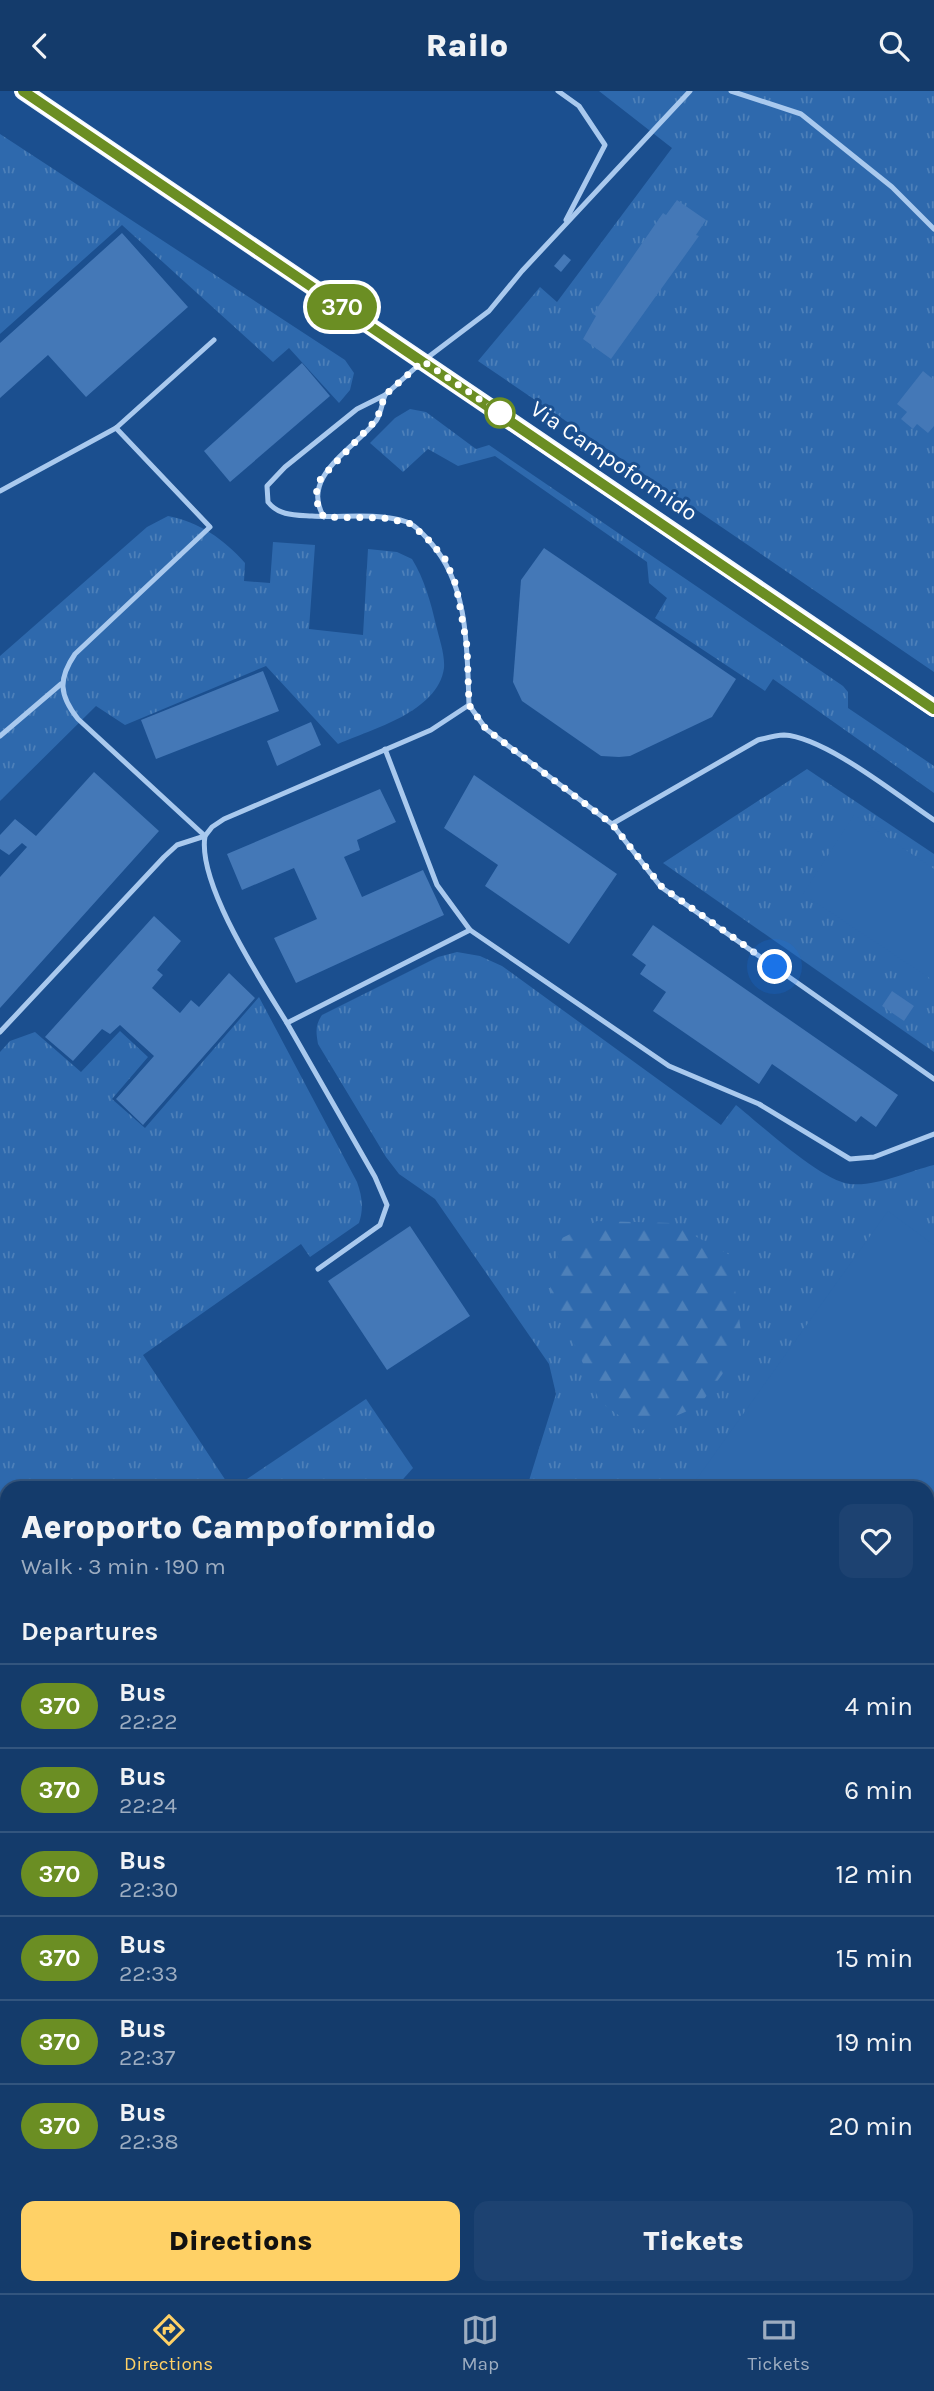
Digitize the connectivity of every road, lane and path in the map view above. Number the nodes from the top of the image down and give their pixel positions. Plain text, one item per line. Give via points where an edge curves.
1 (23, 91) edge
2 (558, 91) edge
3 (690, 91) edge
4 (731, 91) edge
5 (563, 226) junction
6 (934, 229) edge
7 (214, 340) dead end
8 (423, 361) junction
9 (385, 395) junction
10 (116, 428) junction
11 (0, 491) edge
12 (324, 517) junction
13 (61, 684) junction
14 (469, 705) junction
15 (934, 709) edge
16 (0, 736) edge
17 (385, 749) junction
18 (934, 820) edge
19 (612, 824) junction
20 (205, 836) junction
21 (470, 930) junction
22 (287, 1023) junction
23 (0, 1032) edge
24 (934, 1079) edge
25 (934, 1134) edge
26 (317, 1269) dead end

1 - 8 main road, Via Campoformido
2 - 5 lane via 579,106 605,145
3 - 5 lane
4 - 6 lane via 801,114 891,187
5 - 8 lane via 489,311
7 - 10 lane
8 - 9 lane
8 - 15 main road, Via Campoformido
9 - 12 lane via 377,419 321,478 316,499
9 - 12 lane via 358,409 267,486 268,502 274,509
10 - 11 lane
10 - 13 lane via 210,527 75,654
12 - 14 lane via 409,523 445,559 456,585 467,646
13 - 16 lane
13 - 20 lane via 66,703 78,719
14 - 17 lane via 430,730
14 - 19 lane via 486,729
17 - 20 lane via 224,819
17 - 21 lane via 437,885
18 - 19 lane via 828,750 783,735 758,740
19 - 24 lane via 662,887
20 - 22 lane via 208,865 237,940
20 - 23 lane via 177,845 164,857
21 - 22 lane
21 - 25 lane via 669,1066 759,1104 850,1159 874,1157
22 - 26 lane via 387,1205 380,1225

